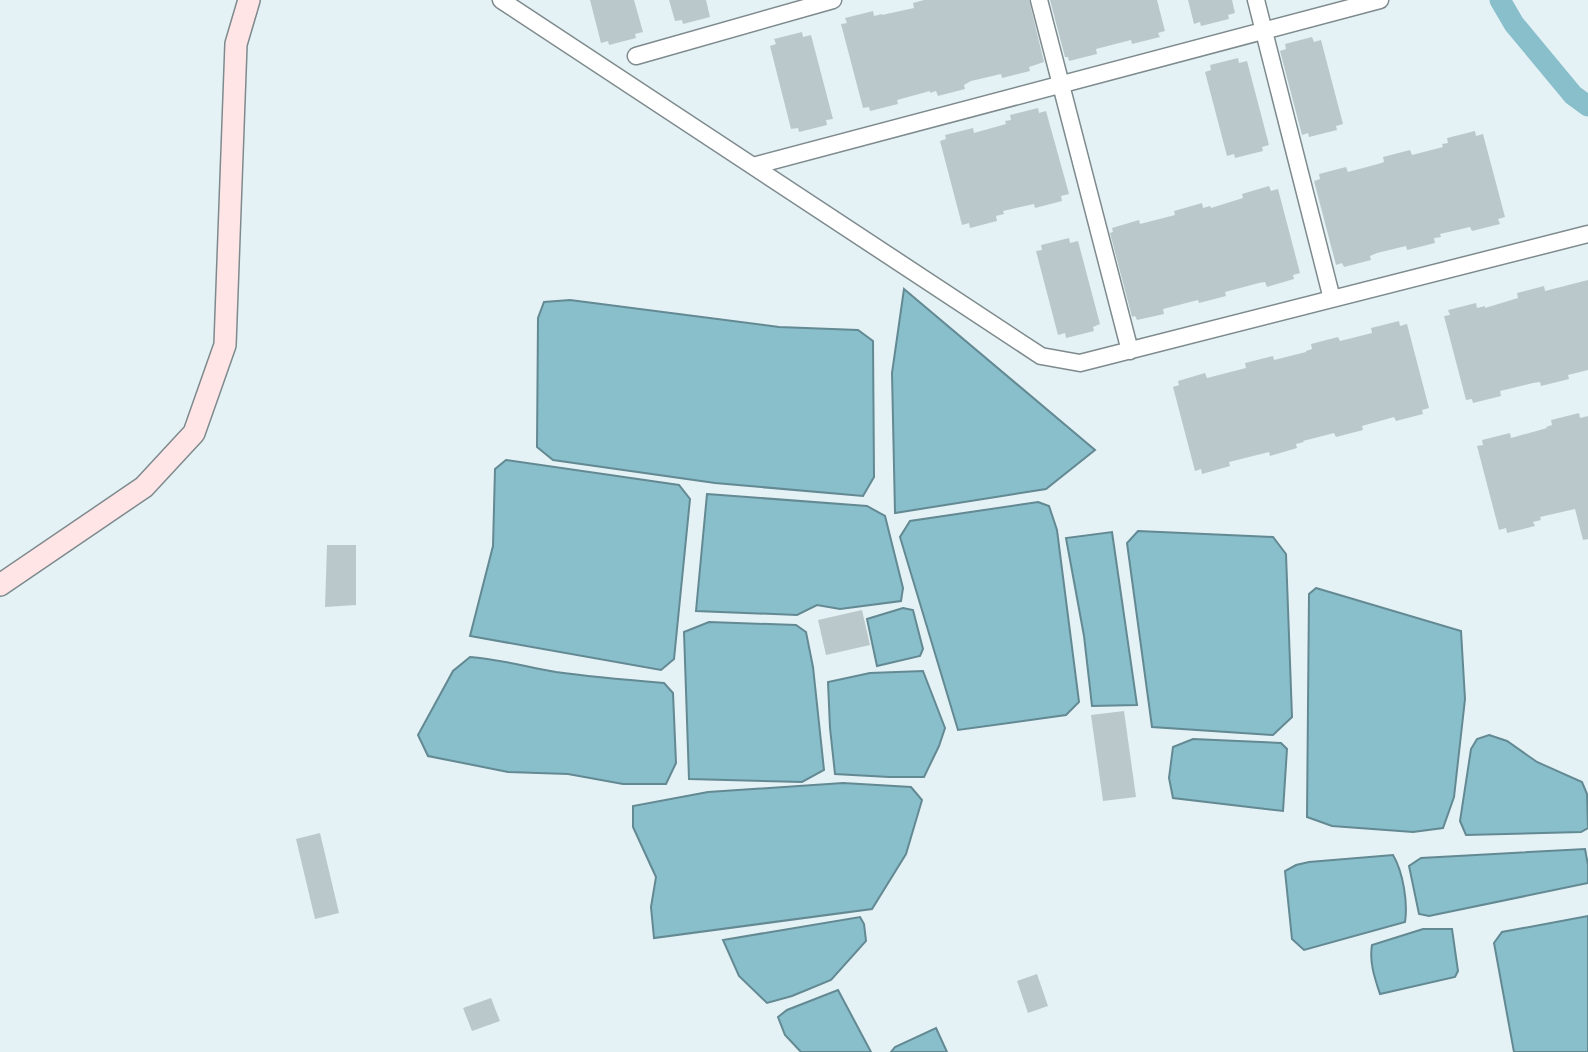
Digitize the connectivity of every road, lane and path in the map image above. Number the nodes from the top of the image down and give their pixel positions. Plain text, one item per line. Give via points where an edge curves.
1 (249, 0) edge
2 (501, 0) edge
3 (833, 0) edge
4 (1039, 0) edge
5 (1256, 0) edge
6 (1380, 0) edge
7 (1264, 31) junction
8 (636, 56) dead end
9 (1062, 84) junction
10 (753, 166) junction
11 (1588, 234) edge
12 (1332, 299) junction
13 (1130, 351) junction
14 (0, 585) edge

1 - 14 main road via 236,44 225,345 194,433 144,487
2 - 10 street
3 - 8 street
4 - 9 street
5 - 7 street
6 - 7 street
7 - 9 street
7 - 12 street
9 - 10 street
9 - 13 street
10 - 13 street via 1041,356 1080,363
11 - 12 street
12 - 13 street

